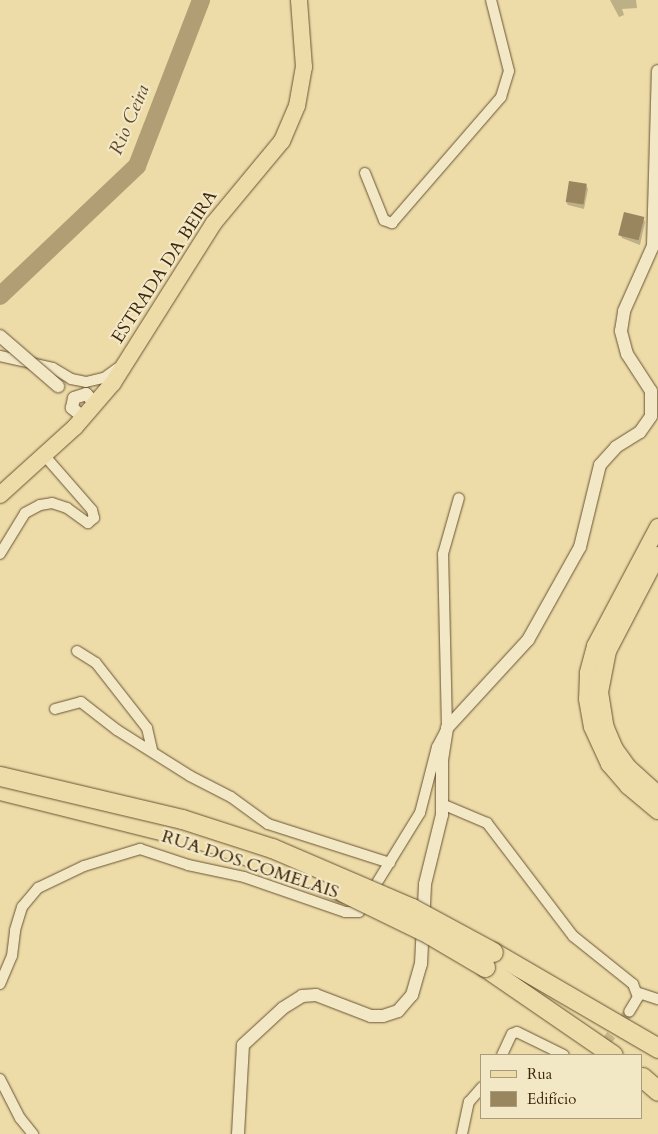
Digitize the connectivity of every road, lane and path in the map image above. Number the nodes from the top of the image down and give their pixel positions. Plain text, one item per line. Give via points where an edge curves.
1 (299, 0) edge
2 (491, 0) edge
3 (658, 71) edge
4 (365, 173) dead end
5 (657, 188) edge
6 (0, 336) edge
7 (133, 353) junction
8 (0, 356) edge
9 (81, 407) junction
10 (44, 455) junction
11 (0, 495) edge
12 (459, 498) dead end
13 (658, 527) edge
14 (0, 554) edge
15 (658, 555) edge
16 (77, 651) dead end
17 (55, 709) dead end
18 (447, 728) junction
19 (152, 750) junction
20 (0, 776) edge
21 (0, 790) edge
22 (658, 794) edge
23 (442, 804) junction
24 (658, 811) edge
25 (390, 863) junction
26 (489, 960) junction
27 (0, 984) edge
28 (639, 993) junction
29 (658, 999) edge
30 (629, 1012) tunnel mouth
31 (658, 1048) edge
32 (502, 1054) edge
33 (562, 1054) edge
34 (612, 1054) edge
35 (643, 1078) edge
36 (0, 1079) edge
37 (480, 1090) edge
38 (658, 1091) edge
39 (33, 1134) edge
40 (238, 1134) edge
41 (462, 1134) edge

1 - 7 main road, ESTRADA DA BEIRA via 304,67 298,106 290,126 267,161 213,224
2 - 4 street via 509,71 501,96 392,223 384,220
3 - 5 street
5 - 18 street via 653,246 626,305 621,331 627,354 651,391 653,408 647,424 616,447 596,473 580,547 533,631
6 - 9 street, bridge
7 - 8 street via 111,375 86,382 53,368
7 - 9 main road, ESTRADA DA BEIRA via 113,383
9 - 10 main road, ESTRADA DA BEIRA
10 - 11 main road, ESTRADA DA BEIRA
10 - 14 street via 95,516 88,523 67,508 52,503 40,505 26,513
12 - 18 street via 443,554
13 - 24 main road via 595,646 588,672 587,698 592,727 609,764 628,786
15 - 22 main road via 608,651 600,692 606,728 615,749 629,768
16 - 19 street via 96,663 147,728
17 - 19 street via 81,702 117,730
18 - 23 street via 442,760
18 - 25 street, RUA DOS COMELAIS via 437,747 420,813
19 - 25 street via 190,776 231,797 268,824
20 - 26 highway, bridge via 182,819 272,848 412,908
21 - 26 highway, bridge via 142,824 279,866
23 - 28 street via 487,823 573,936 626,977
23 - 40 street via 439,834 424,895 421,964 412,995 398,1011 383,1016 371,1016 316,995 302,996 283,1008 243,1045
25 - 27 street, RUA DOS COMELAIS via 363,908 352,914 244,878 179,863 149,850 111,856 38,888 22,907 14,930 12,956
26 - 31 highway
26 - 34 highway
28 - 29 street
28 - 30 street
32 - 33 street via 512,1034 519,1032
35 - 38 highway
36 - 39 street via 20,1118
37 - 41 street via 470,1102

